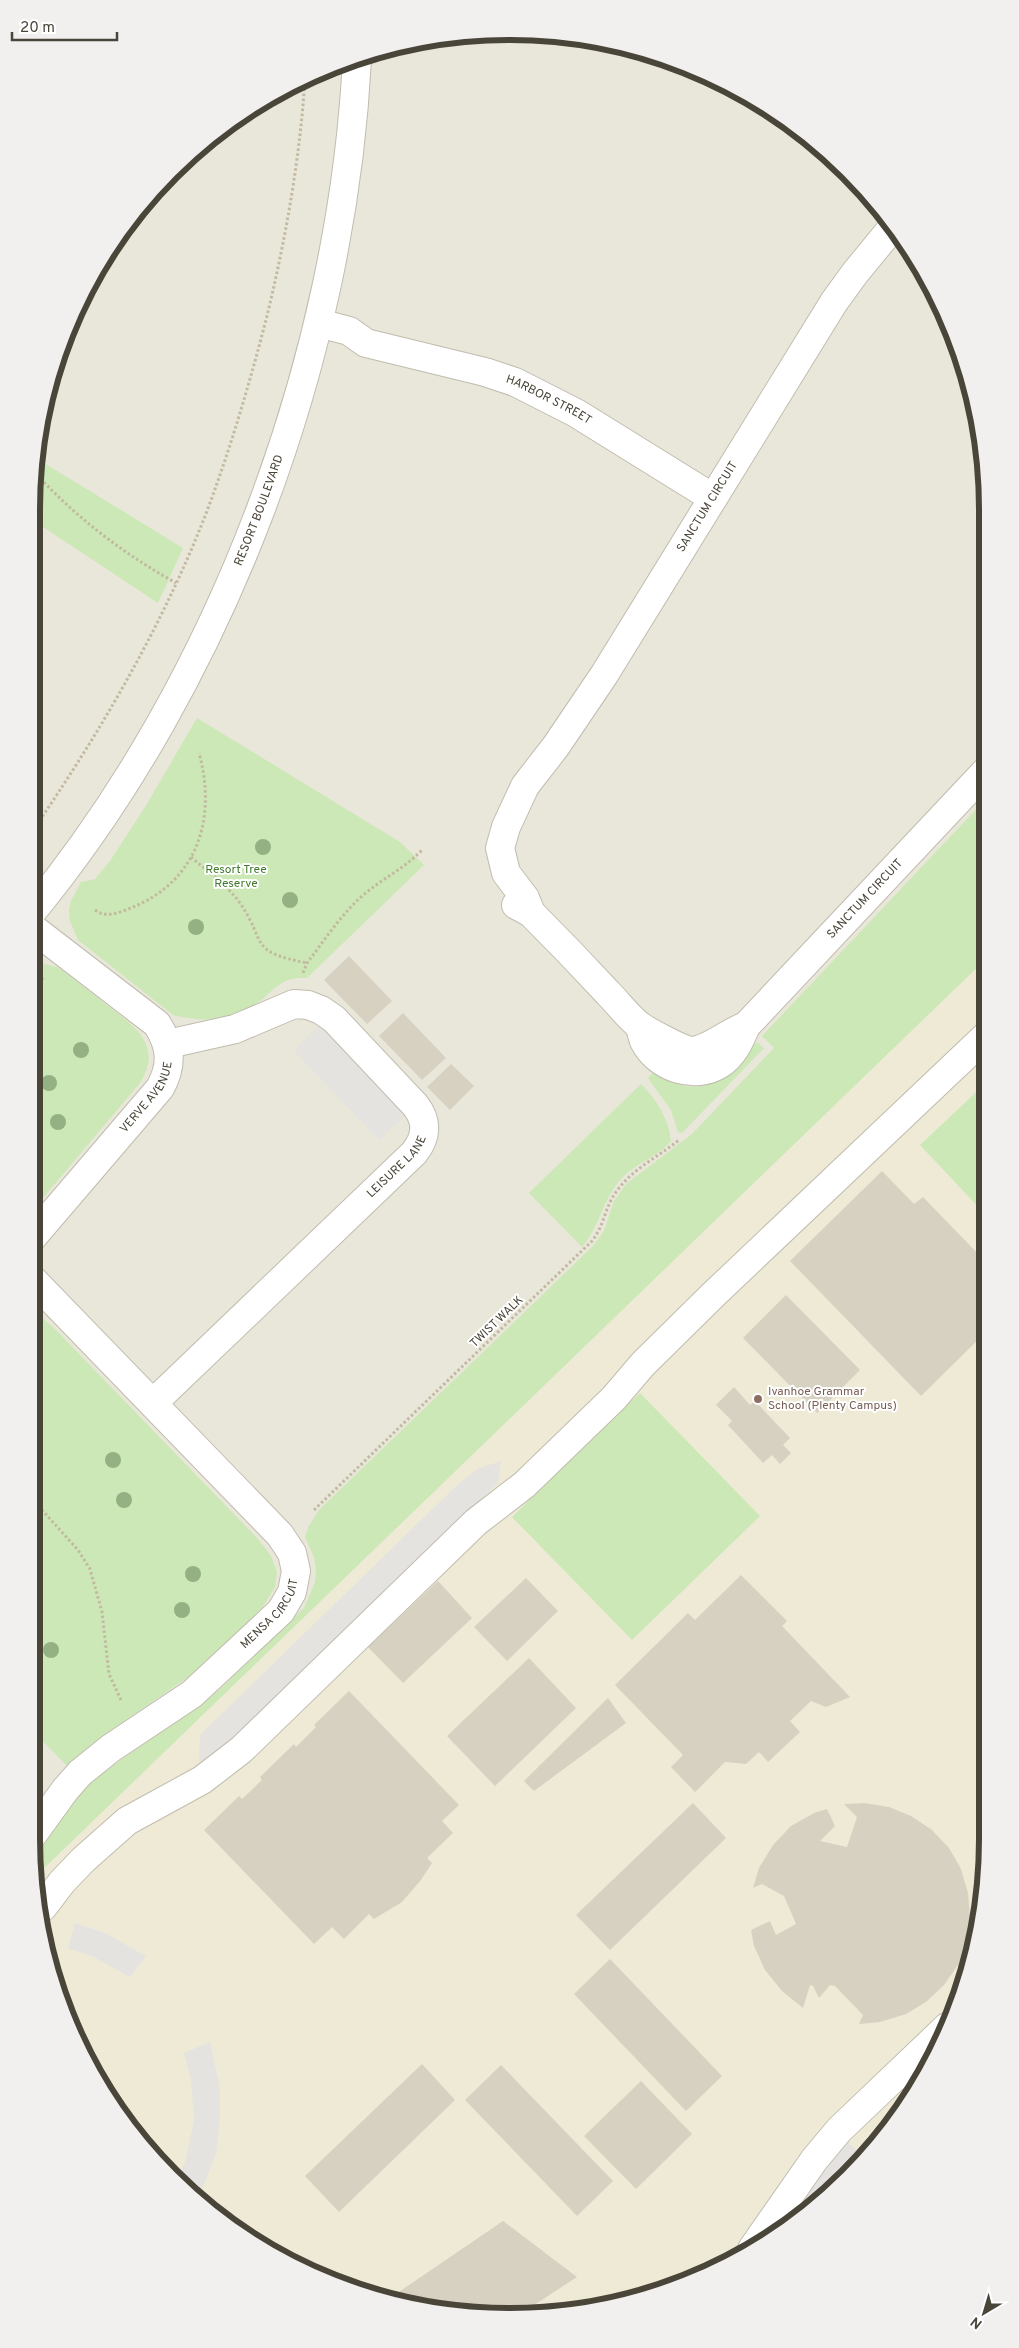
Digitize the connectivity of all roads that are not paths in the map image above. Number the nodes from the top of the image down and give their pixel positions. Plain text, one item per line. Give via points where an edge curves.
1 (356, 66) edge
2 (888, 233) edge
3 (316, 331) junction
4 (713, 498) junction
5 (979, 778) edge
6 (40, 900) edge
7 (40, 934) edge
8 (979, 1043) edge
9 (168, 1044) junction
10 (40, 1228) edge
11 (40, 1287) edge
12 (153, 1402) junction
13 (40, 1825) edge
14 (45, 1905) edge
15 (934, 2040) edge
16 (764, 2233) edge

1 - 3 street, RESORT BOULEVARD via 344,183
2 - 4 street, SANCTUM CIRCUIT via 834,302
3 - 4 street, HARBOR STREET via 349,331 366,343 485,372 522,385 576,413
3 - 6 street, RESORT BOULEVARD via 291,419 225,596 121,789
4 - 5 street, SANCTUM CIRCUIT via 578,715 525,786 500,805 487,829 484,843 489,872 495,884 510,901 531,913 640,1026 644,1041 654,1054 679,1070 707,1070 720,1064 731,1054 746,1026
7 - 9 street, VERVE AVENUE via 145,1014 156,1024
8 - 14 street via 693,1314 614,1398 524,1485 476,1522 241,1750 202,1780 128,1821 83,1860
9 - 10 street, VERVE AVENUE via 169,1067 160,1088
9 - 12 street, LEISURE LANE via 235,1028 289,1006 308,1005 321,1010 354,1039 418,1108 425,1132 422,1143 400,1167
11 - 12 street, MENSA CIRCUIT
12 - 13 street, MENSA CIRCUIT via 284,1541 295,1562 292,1592 281,1611 208,1681 80,1773
15 - 16 street via 839,2130

